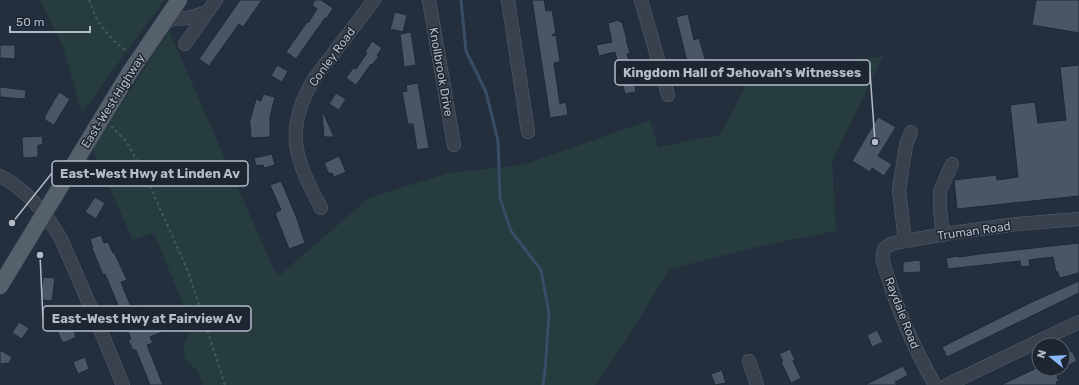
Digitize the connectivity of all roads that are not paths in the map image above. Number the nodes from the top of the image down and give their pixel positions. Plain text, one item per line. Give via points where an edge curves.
1 (216, 0) edge
2 (374, 0) edge
3 (429, 0) edge
4 (508, 0) edge
5 (641, 0) edge
6 (177, 1) edge
7 (208, 12) junction
8 (162, 25) junction
9 (185, 44) dead end
10 (668, 95) dead end
11 (528, 132) dead end
12 (911, 132) dead end
13 (454, 145) dead end
14 (952, 164) dead end
15 (0, 176) edge
16 (320, 208) dead end
17 (44, 213) junction
18 (1079, 219) edge
19 (943, 235) junction
20 (905, 241) junction
21 (883, 260) joint
22 (0, 286) edge
23 (1079, 322) edge
24 (748, 361) dead end
25 (123, 385) edge
26 (757, 385) edge
27 (935, 385) edge
28 (947, 385) edge

1 - 7 street
2 - 16 street, Conley Road via 314,79 302,101 296,123 298,159
3 - 13 street, Knollbrook Drive
4 - 11 street
5 - 10 street
6 - 8 main road, East-West Highway
7 - 8 street via 188,18 172,19
7 - 9 street
8 - 17 main road, East-West Highway
12 - 20 street via 906,145 899,190
14 - 19 street via 940,191
15 - 17 street via 28,194
17 - 22 main road, East-West Highway
17 - 25 street via 61,238
18 - 19 street, Truman Road via 1017,224
19 - 20 street, Truman Road
20 - 21 street, Truman Road via 888,245 882,255
21 - 27 street, Raydale Road via 903,322
23 - 28 street
24 - 26 street

